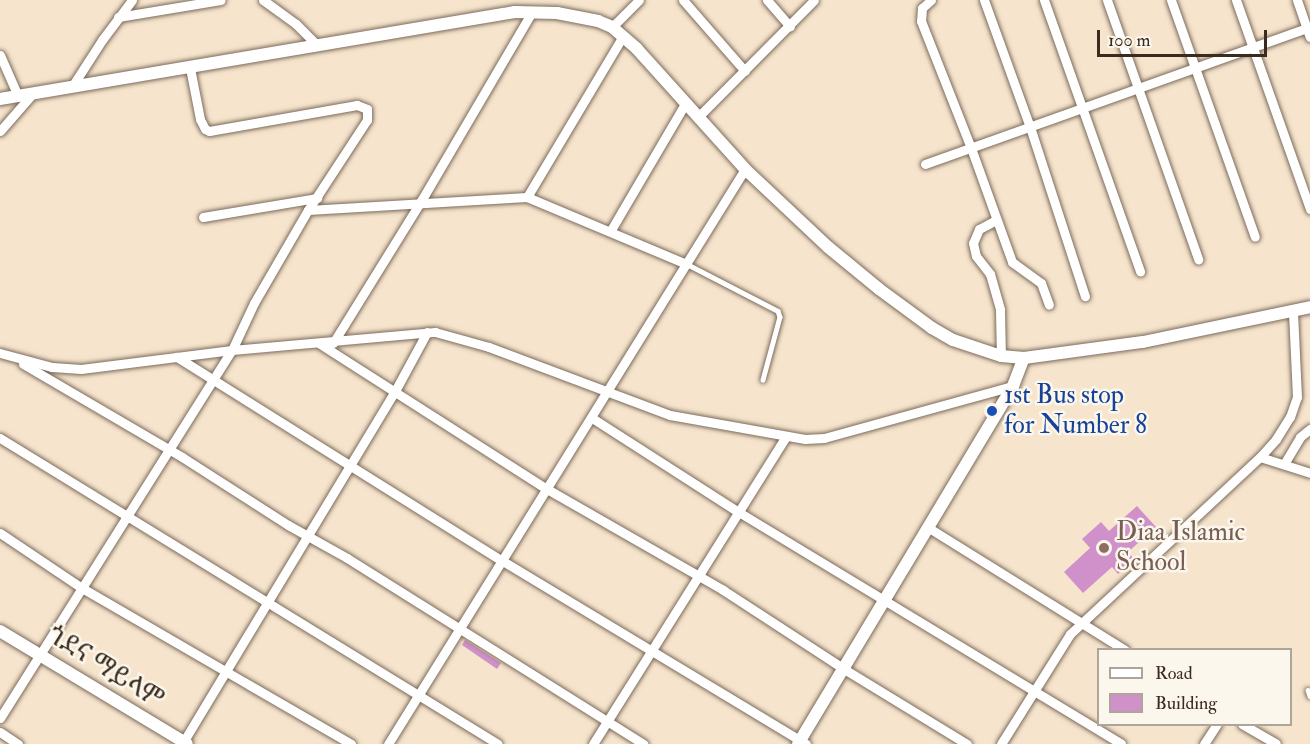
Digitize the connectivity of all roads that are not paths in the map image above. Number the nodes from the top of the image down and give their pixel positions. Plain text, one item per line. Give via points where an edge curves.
1 (132, 0) edge
2 (221, 0) edge
3 (263, 0) edge
4 (639, 0) edge
5 (683, 0) edge
6 (767, 0) edge
7 (814, 0) edge
8 (931, 0) edge
9 (984, 0) edge
10 (1044, 0) edge
11 (1107, 0) edge
12 (1171, 0) edge
13 (1236, 0) edge
14 (1297, 0) edge
15 (532, 12) junction
16 (118, 17) junction
17 (790, 26) junction
18 (612, 27) junction
19 (1309, 31) edge
20 (623, 36) junction
21 (317, 45) junction
22 (1253, 47) junction
23 (0, 55) edge
24 (189, 68) junction
25 (1195, 68) junction
26 (745, 71) junction
27 (74, 85) junction
28 (1138, 88) junction
29 (34, 92) junction
30 (18, 96) junction
31 (0, 99) edge
32 (686, 102) junction
33 (1082, 108) junction
34 (699, 116) junction
35 (1030, 127) junction
36 (0, 130) edge
37 (971, 148) junction
38 (925, 164) dead end
39 (745, 169) junction
40 (527, 197) junction
41 (317, 198) junction
42 (421, 201) junction
43 (1310, 209) edge
44 (308, 210) junction
45 (203, 217) dead end
46 (996, 220) junction
47 (611, 230) junction
48 (1255, 237) dead end
49 (1198, 259) dead end
50 (684, 263) junction
51 (1140, 270) dead end
52 (1085, 296) dead end
53 (1049, 305) dead end
54 (1310, 307) edge
55 (1293, 311) junction
56 (427, 332) junction
57 (333, 343) junction
58 (320, 344) junction
59 (231, 350) junction
60 (0, 353) edge
61 (1001, 356) junction
62 (177, 357) junction
63 (14, 358) junction
64 (1024, 358) junction
65 (213, 380) junction
66 (763, 380) dead end
67 (1013, 386) junction
68 (395, 391) junction
69 (608, 392) junction
70 (592, 418) junction
71 (1310, 429) edge
72 (786, 436) junction
73 (0, 438) edge
74 (169, 450) junction
75 (1260, 457) junction
76 (351, 463) junction
77 (1284, 464) junction
78 (1310, 473) edge
79 (547, 489) junction
80 (737, 511) junction
81 (127, 517) junction
82 (929, 528) junction
83 (0, 533) edge
84 (306, 536) junction
85 (501, 560) junction
86 (697, 575) junction
87 (82, 588) junction
88 (885, 600) junction
89 (268, 604) junction
90 (1082, 621) junction
91 (460, 628) junction
92 (0, 631) edge
93 (1122, 648) edge
94 (650, 650) junction
95 (41, 654) junction
96 (844, 669) junction
97 (227, 672) junction
98 (1033, 691) junction
99 (418, 694) junction
100 (0, 718) edge
101 (606, 721) junction
102 (1216, 726) edge
103 (1245, 726) edge
104 (0, 732) edge
105 (801, 743) edge
106 (18, 744) edge
107 (184, 744) edge
108 (351, 744) edge
109 (388, 744) edge
110 (498, 744) edge
111 (593, 744) edge
112 (643, 744) edge
113 (967, 744) edge
114 (1000, 744) edge
115 (1121, 744) edge
116 (1204, 744) edge
117 (1276, 744) edge

1 - 16 street
2 - 16 street
3 - 21 street
4 - 18 street
5 - 26 street
6 - 17 street
7 - 17 street
8 - 37 street via 922,8 921,21
9 - 35 street
10 - 33 street
11 - 28 street
12 - 25 street
13 - 22 street
14 - 19 street
15 - 18 street via 585,18
15 - 21 street
15 - 42 street
16 - 27 street
17 - 26 street
18 - 20 street
19 - 22 street
20 - 32 street
20 - 40 street
21 - 24 street
22 - 25 street
22 - 43 street
23 - 30 street
24 - 27 street
24 - 41 street via 200,119 209,131 357,105 367,109 367,120
25 - 28 street
25 - 48 street
26 - 34 street
27 - 29 street
28 - 33 street
28 - 49 street
29 - 30 street
29 - 36 street
30 - 31 street
32 - 34 street
32 - 47 street
33 - 35 street
33 - 51 street
34 - 39 street
35 - 37 street
35 - 52 street
37 - 38 street
37 - 46 street
39 - 50 street
39 - 61 street via 828,247 909,311 953,340
40 - 42 street
40 - 47 street
41 - 44 street
41 - 45 street
42 - 44 street
42 - 57 street
44 - 59 street
46 - 53 street via 1012,262 1041,283
46 - 61 street via 979,229 973,243 976,256 990,274 1000,310
47 - 50 street
50 - 66 lane via 778,311 780,317
50 - 69 street
54 - 55 street
55 - 64 street via 1132,344
55 - 75 street via 1297,397 1282,430
56 - 57 street
56 - 68 street
56 - 69 street via 444,333 489,347
57 - 58 street
58 - 59 street
58 - 68 street
59 - 62 street
59 - 65 street
60 - 63 street
61 - 64 street
62 - 63 street via 65,369
62 - 65 street
63 - 74 street
64 - 67 street
65 - 74 street
65 - 76 street
67 - 72 street via 824,438
67 - 82 street
68 - 76 street
68 - 79 street
69 - 70 street
69 - 72 street via 670,415
70 - 79 street
70 - 80 street
71 - 77 street via 1300,437
72 - 80 street
73 - 81 street
74 - 81 street
74 - 84 street
75 - 77 street
75 - 90 street
76 - 84 street
76 - 85 street
77 - 78 street
79 - 85 street
79 - 86 street
80 - 86 street
80 - 88 street
81 - 87 street
81 - 89 street
82 - 88 street
82 - 90 street
83 - 87 street
84 - 89 street
84 - 91 street
85 - 91 street
85 - 94 street
86 - 94 street
86 - 96 street
87 - 95 street
87 - 97 street
88 - 96 street
88 - 98 street
89 - 97 street
89 - 99 street
90 - 93 street
90 - 98 street via 1054,655
91 - 99 street
91 - 101 street
92 - 95 street, ጎደና ማይላም
94 - 101 street
94 - 105 street
95 - 100 street
95 - 107 street, ጎደና ማይላም
96 - 105 street
96 - 113 street
97 - 107 street
97 - 108 street
98 - 114 street
98 - 115 street
99 - 109 street
99 - 110 street
101 - 111 street
101 - 112 street
102 - 116 street
103 - 117 street
104 - 106 street

